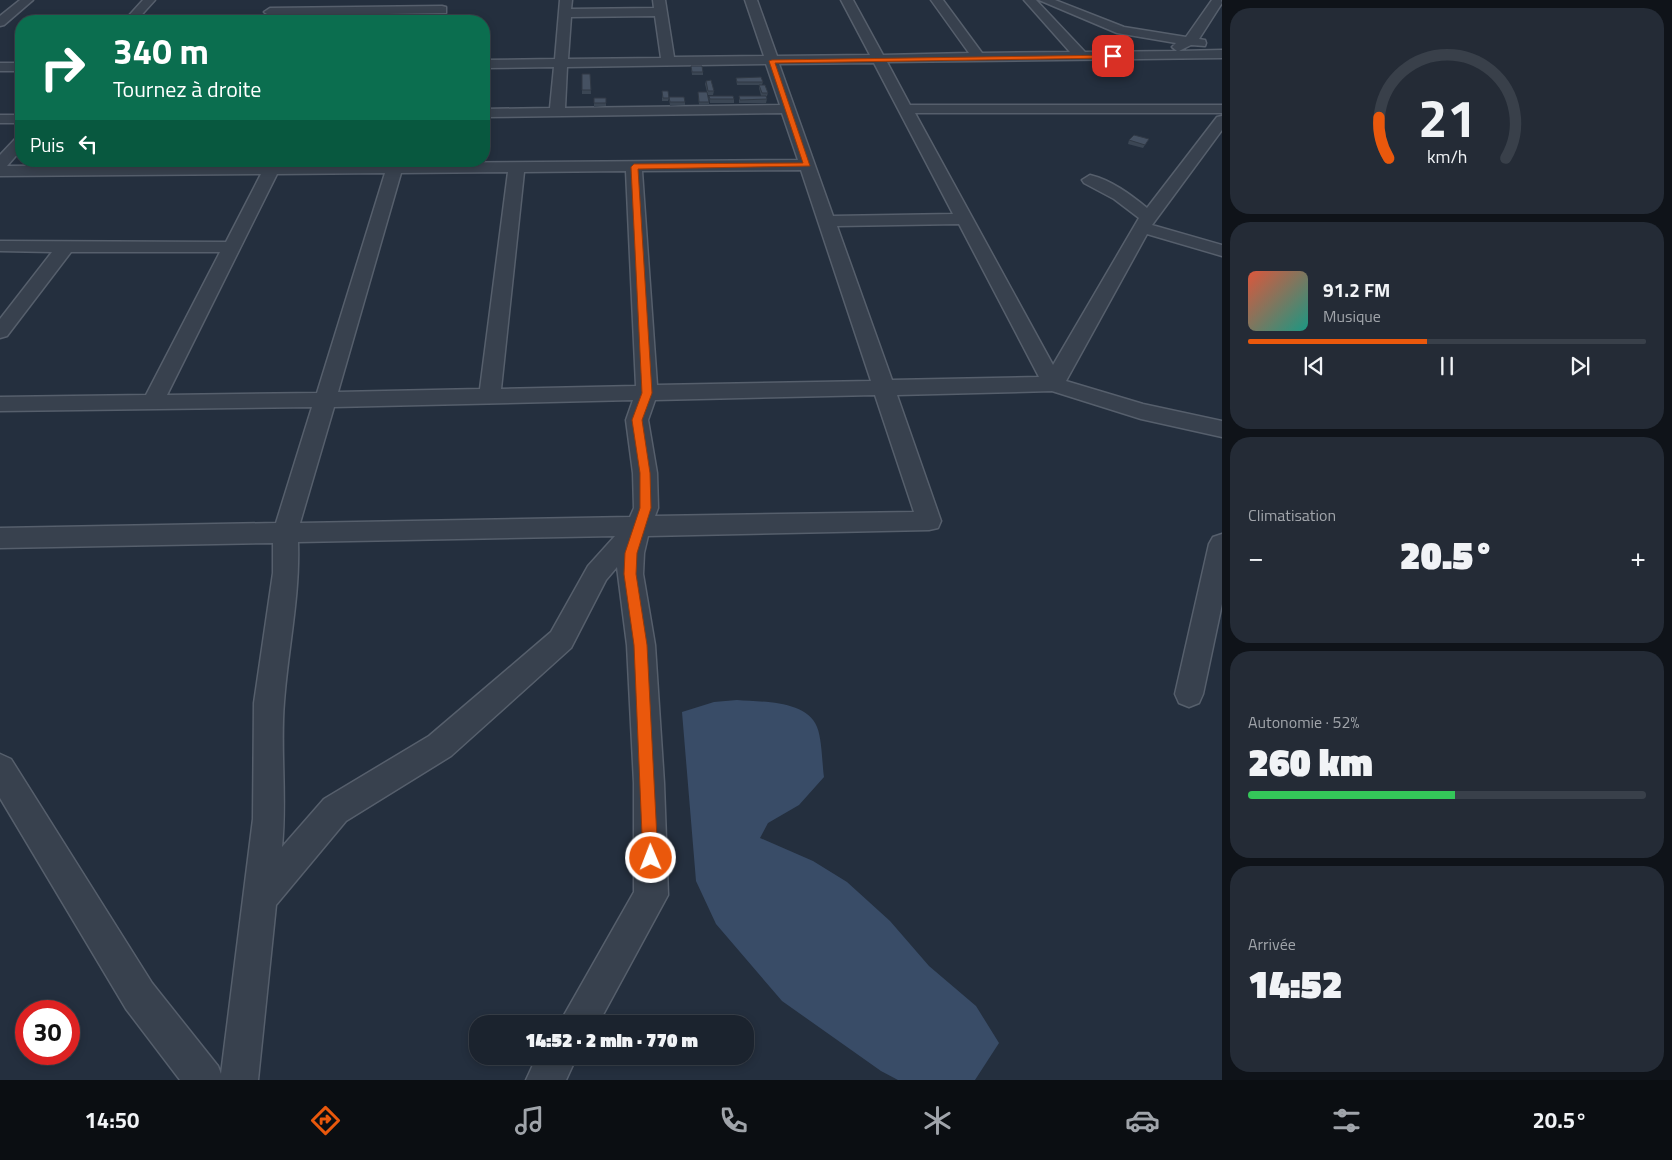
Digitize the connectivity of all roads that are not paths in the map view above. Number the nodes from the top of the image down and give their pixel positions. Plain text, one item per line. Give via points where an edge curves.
1 (26, 0) edge
2 (150, 0) edge
3 (278, 0) edge
4 (751, 0) edge
5 (847, 0) edge
6 (937, 0) edge
7 (1030, 0) edge
8 (1045, 0) edge
9 (1200, 1) edge
10 (1220, 2) edge
11 (660, 6) edge
12 (566, 7) edge
13 (442, 10) edge
14 (136, 15) edge
15 (268, 15) edge
16 (317, 15) edge
17 (3, 17) edge
18 (1190, 41) junction
19 (1222, 46) edge
20 (1222, 54) edge
21 (1144, 56) junction
22 (1082, 57) junction
23 (979, 59) junction
24 (879, 60) junction
25 (772, 61) junction
26 (668, 63) junction
27 (490, 64) edge
28 (562, 64) junction
29 (0, 67) edge
30 (15, 67) edge
31 (788, 109) junction
32 (905, 109) junction
33 (1222, 109) edge
34 (557, 112) junction
35 (490, 113) edge
36 (0, 119) edge
37 (15, 119) edge
38 (1222, 120) edge
39 (15, 147) edge
40 (0, 164) edge
41 (807, 165) junction
42 (346, 167) edge
43 (395, 167) edge
44 (476, 167) edge
45 (634, 167) junction
46 (516, 168) junction
47 (271, 170) junction
48 (0, 171) edge
49 (1090, 180) dead end
50 (964, 218) junction
51 (826, 221) junction
52 (1145, 222) junction
53 (0, 246) edge
54 (66, 246) junction
55 (232, 247) junction
56 (1222, 251) edge
57 (0, 332) edge
58 (1053, 384) junction
59 (883, 388) junction
60 (647, 393) junction
61 (490, 396) junction
62 (325, 400) junction
63 (153, 402) junction
64 (0, 404) edge
65 (1222, 429) edge
66 (638, 527) junction
67 (285, 533) junction
68 (0, 538) edge
69 (1222, 544) edge
70 (1189, 694) dead end
71 (0, 769) edge
72 (259, 899) junction
73 (582, 1015) edge
74 (553, 1065) edge
75 (204, 1080) edge
76 (239, 1080) edge
77 (545, 1080) edge

1 - 17 street
2 - 14 street
3 - 15 street
4 - 25 street
5 - 24 street
6 - 23 street
7 - 22 street
8 - 18 street via 1121,30
9 - 10 street
10 - 18 street via 1208,11 1202,28
11 - 12 street
11 - 26 street
12 - 28 street
13 - 16 street
18 - 19 street
18 - 21 street
20 - 21 street
21 - 22 street
22 - 23 street
23 - 24 street
24 - 25 street
24 - 32 street
25 - 26 street
25 - 31 street
26 - 28 street
27 - 28 street
28 - 34 street
29 - 30 street
31 - 34 street
31 - 41 street
32 - 33 street
32 - 50 street
34 - 35 street
36 - 37 street
38 - 52 street
39 - 40 street
41 - 45 street
41 - 51 street
42 - 47 street
43 - 62 street
44 - 46 street
45 - 46 street
45 - 60 street
46 - 61 street
47 - 48 street
47 - 55 street
49 - 52 street via 1120,195
50 - 51 street
50 - 58 street
51 - 59 street
52 - 56 street
52 - 58 street
53 - 54 street
54 - 55 street
54 - 57 street
55 - 63 street
58 - 59 street
58 - 65 street
59 - 60 street
59 - 66 street via 929,522
60 - 61 street
60 - 66 street via 637,420 646,508
61 - 62 street
62 - 63 street
62 - 67 street
63 - 64 street
66 - 67 street
66 - 72 street via 597,573 561,640 440,746 335,810
66 - 73 street via 631,553 630,574 641,645 652,895
67 - 68 street
67 - 72 street via 286,573 269,703 269,819
69 - 70 street
71 - 75 street via 139,996
72 - 76 street
74 - 77 street

